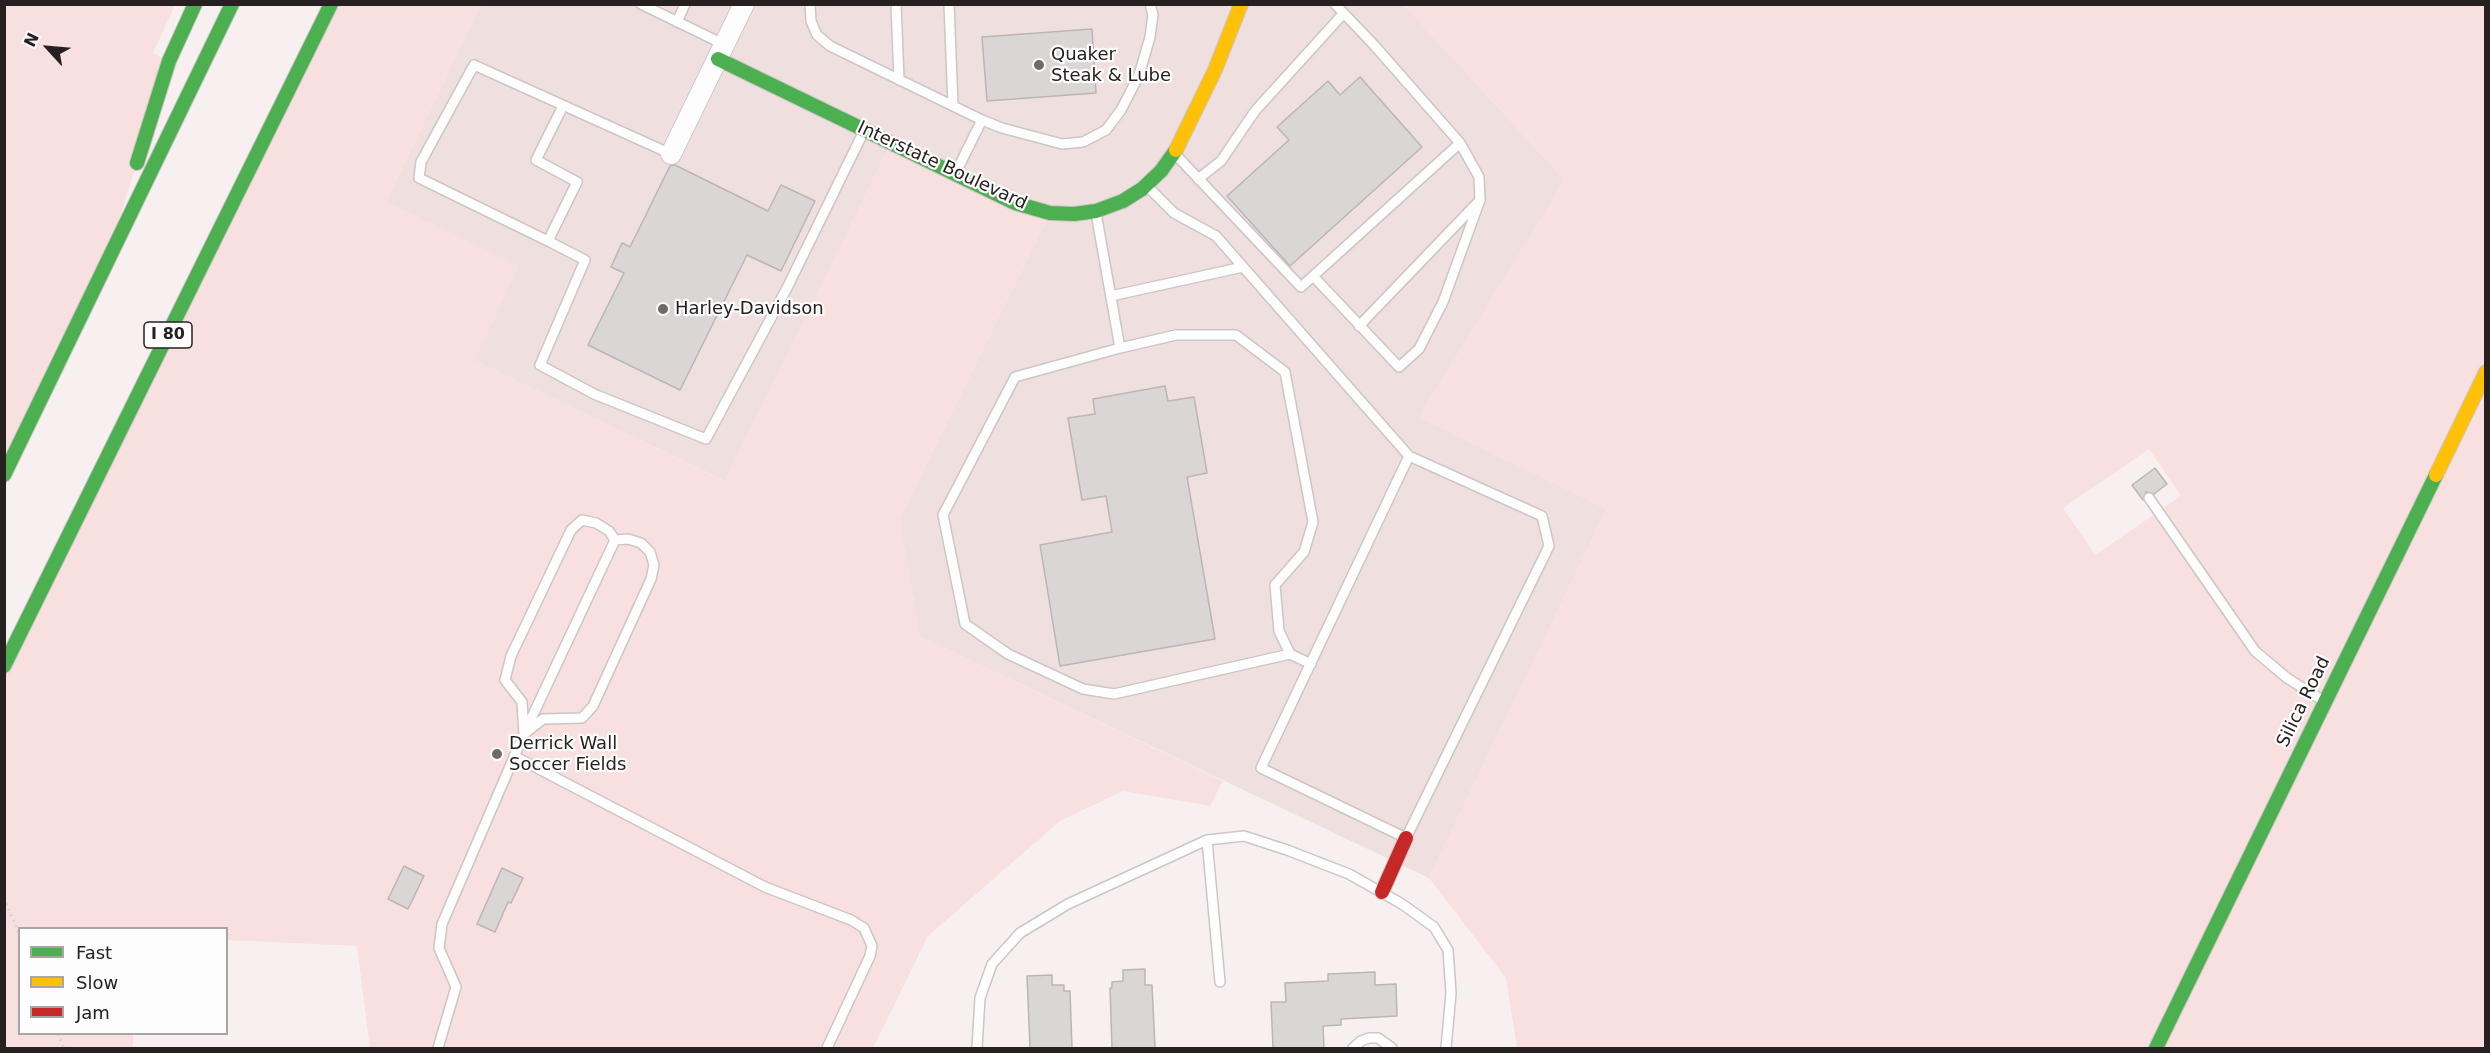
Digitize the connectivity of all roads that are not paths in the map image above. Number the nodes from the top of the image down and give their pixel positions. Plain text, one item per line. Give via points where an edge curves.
1 (195, 4) edge
2 (232, 4) edge
3 (332, 4) edge
4 (641, 4) edge
5 (685, 4) edge
6 (744, 4) edge
7 (810, 4) edge
8 (896, 4) edge
9 (949, 4) edge
10 (1150, 4) edge
11 (1241, 4) edge
12 (1335, 4) edge
13 (1343, 14) junction
14 (677, 22) junction
15 (722, 52) junction
16 (899, 80) junction
17 (563, 106) junction
18 (953, 106) junction
19 (982, 120) junction
20 (865, 130) junction
21 (1460, 143) junction
22 (1174, 153) junction
23 (671, 154) joint
24 (956, 174) junction
25 (1198, 179) junction
26 (1146, 185) junction
27 (1480, 200) junction
28 (1096, 211) junction
29 (548, 241) junction
30 (1243, 267) junction
31 (104, 270) junction
32 (1313, 276) junction
33 (1111, 297) junction
34 (1359, 326) junction
35 (1120, 348) junction
36 (2486, 372) edge
37 (1409, 456) junction
38 (4, 475) edge
39 (2149, 498) dead end
40 (615, 540) junction
41 (1290, 654) junction
42 (1311, 664) junction
43 (4, 666) edge
44 (2324, 701) junction
45 (524, 734) junction
46 (514, 756) junction
47 (1406, 838) junction
48 (1207, 840) junction
49 (1382, 892) junction
50 (1220, 982) dead end
51 (438, 1048) edge
52 (827, 1048) edge
53 (977, 1048) edge
54 (1353, 1048) edge
55 (1392, 1048) edge
56 (1446, 1048) edge
57 (2156, 1048) edge

1 - 31 main road via 169,61
2 - 31 main road
3 - 43 main road, I 80
4 - 14 lane
5 - 14 lane
6 - 15 street
7 - 16 lane via 817,35 830,46
8 - 16 lane
9 - 18 lane
10 - 19 lane via 1150,37 1138,75 1106,130 1083,142 1062,144
11 - 22 main road, Interstate Boulevard via 1215,70
12 - 13 lane
13 - 21 lane
13 - 25 lane via 1255,111 1221,161
14 - 15 lane
15 - 20 main road, Interstate Boulevard
15 - 23 street
16 - 18 lane
17 - 23 lane
17 - 29 lane via 536,160 577,182
17 - 29 lane via 474,65 421,162 419,178
18 - 19 lane
19 - 24 lane
20 - 24 main road, Interstate Boulevard
20 - 29 lane via 788,288 706,439 594,394 540,365 585,260
21 - 27 lane via 1479,177
21 - 32 lane
22 - 25 lane
22 - 26 main road, Interstate Boulevard
24 - 28 main road, Interstate Boulevard via 1034,209 1074,214
25 - 32 lane via 1301,287
26 - 28 main road, Interstate Boulevard via 1123,201
26 - 30 lane via 1174,213 1216,236
27 - 34 lane
27 - 34 lane via 1443,302 1419,349 1399,367
28 - 33 lane
30 - 33 lane
30 - 37 lane
31 - 38 main road
32 - 34 lane
33 - 35 lane
35 - 41 lane via 1176,334 1236,335 1285,372 1313,522 1304,552 1275,585 1279,631
35 - 41 lane via 1015,378 944,515 964,624 1008,654 1083,689 1114,694
36 - 44 main road, Silica Road
37 - 42 lane
37 - 47 lane via 1542,516 1549,546
39 - 44 lane via 2255,651 2287,678
40 - 45 lane
40 - 45 lane via 596,523 582,520 571,530 511,656 505,680 522,702
40 - 45 lane via 641,543 650,552 654,565 593,706 582,718 543,719
41 - 42 lane
42 - 47 lane via 1261,768
44 - 57 main road, Silica Road
45 - 46 lane
46 - 51 lane via 442,924 439,948 456,987
46 - 52 lane via 765,887 864,928 872,946 870,956
47 - 49 main road
48 - 49 lane via 1244,836 1349,874
48 - 50 lane
48 - 53 lane via 1068,904 1020,933 992,964 980,998
49 - 56 lane via 1434,927 1448,950 1451,993
54 - 55 lane via 1361,1041 1378,1038

